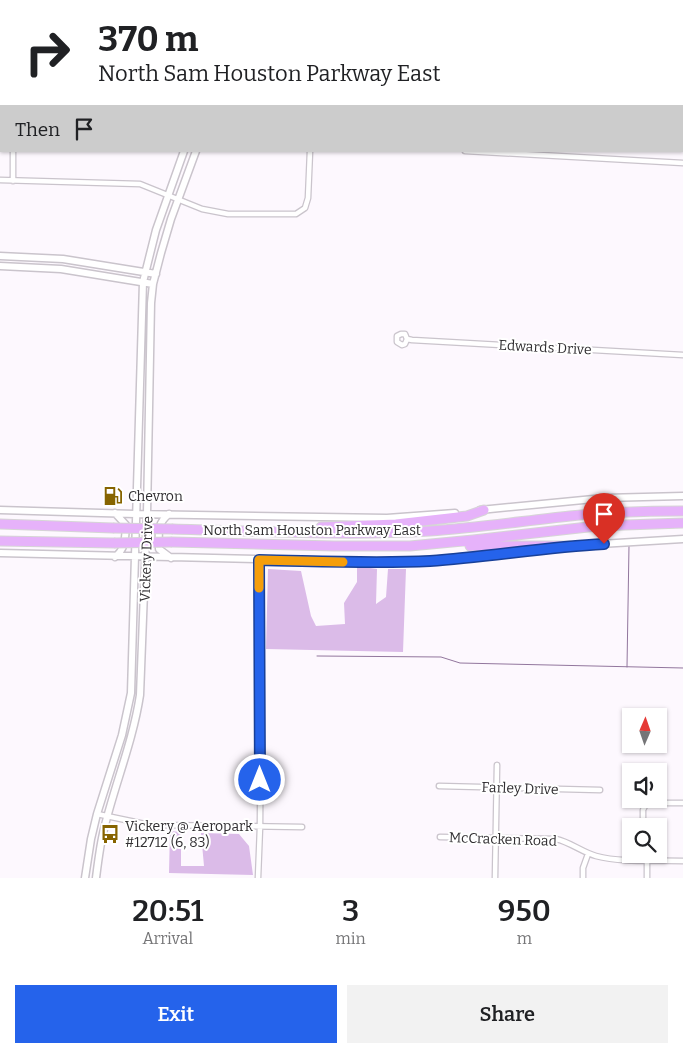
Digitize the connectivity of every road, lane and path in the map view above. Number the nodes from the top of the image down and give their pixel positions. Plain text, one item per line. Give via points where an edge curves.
1 (13, 152) edge
2 (184, 152) edge
3 (196, 152) edge
4 (310, 152) edge
5 (483, 152) edge
6 (683, 163) edge
7 (0, 180) edge
8 (13, 181) junction
9 (168, 196) junction
10 (178, 200) junction
11 (0, 256) edge
12 (23, 257) junction
13 (81, 262) junction
14 (0, 266) edge
15 (22, 266) junction
16 (80, 271) junction
17 (145, 273) junction
18 (156, 274) junction
19 (143, 282) junction
20 (154, 284) junction
21 (141, 331) junction
22 (151, 331) junction
23 (407, 339) dead end
24 (683, 354) edge
25 (139, 390) junction
26 (150, 390) junction
27 (683, 496) edge
28 (0, 510) edge
29 (484, 510) junction
30 (683, 510) edge
31 (115, 513) junction
32 (135, 514) junction
33 (147, 514) junction
34 (169, 514) junction
35 (0, 524) edge
36 (683, 524) edge
37 (256, 531) junction
38 (683, 540) edge
39 (0, 541) edge
40 (410, 546) junction
41 (570, 546) junction
42 (0, 553) edge
43 (115, 557) junction
44 (135, 557) junction
45 (146, 557) junction
46 (172, 558) junction
47 (259, 560) junction
48 (134, 627) junction
49 (143, 628) junction
50 (122, 735) junction
51 (130, 737) junction
52 (497, 764) dead end
53 (439, 786) dead end
54 (496, 787) junction
55 (600, 790) dead end
56 (683, 803) edge
57 (97, 814) junction
58 (108, 816) junction
59 (643, 818) edge
60 (260, 827) junction
61 (302, 827) dead end
62 (440, 837) dead end
63 (496, 838) junction
64 (588, 854) junction
65 (622, 859) edge
66 (667, 860) edge
67 (683, 860) edge
68 (645, 863) edge
69 (85, 878) edge
70 (96, 878) edge
71 (258, 878) edge
72 (495, 878) edge
73 (583, 878) edge
74 (647, 878) edge

1 - 8 street
2 - 9 main road, Vickery Drive
3 - 10 main road, Vickery Drive
4 - 10 street via 308,198 305,208 296,214 228,214
5 - 6 street
7 - 8 street
8 - 9 street via 140,184
9 - 10 street
9 - 17 main road, Vickery Drive
10 - 18 main road, Vickery Drive
11 - 12 main road
12 - 13 main road
12 - 15 main road
13 - 16 main road
13 - 17 main road
14 - 15 main road
15 - 16 main road
16 - 19 main road
17 - 18 main road
17 - 19 main road, Vickery Drive
18 - 20 main road, Vickery Drive
19 - 20 main road
19 - 21 main road, Vickery Drive
20 - 22 main road, Vickery Drive
21 - 22 main road
21 - 25 main road, Vickery Drive
22 - 26 main road, Vickery Drive
23 - 24 street, Edwards Drive
25 - 26 main road
25 - 32 main road, Vickery Drive
26 - 33 main road, Vickery Drive
27 - 29 main road, North Sam Houston Parkway East via 604,498
28 - 31 main road, North Sam Houston Parkway East
29 - 34 main road, North Sam Houston Parkway East via 387,518
29 - 37 highway via 467,516 396,524
30 - 37 highway, North Sam Houston Parkway East via 572,516 429,531
31 - 32 main road, North Sam Houston Parkway East
31 - 43 main road via 126,525 124,545
32 - 33 main road, North Sam Houston Parkway East
32 - 44 main road, Vickery Drive
33 - 34 main road, North Sam Houston Parkway East
33 - 45 main road, Vickery Drive
34 - 46 main road via 160,524 159,549
35 - 37 highway, North Sam Houston Parkway East, bridge
36 - 40 highway, North Sam Houston Parkway East via 597,526
38 - 41 main road, North Sam Houston Parkway East
39 - 40 highway, North Sam Houston Parkway East, bridge
40 - 41 highway
41 - 47 main road, North Sam Houston Parkway East via 431,560
42 - 43 main road, North Sam Houston Parkway East
43 - 44 main road, North Sam Houston Parkway East
44 - 45 main road, North Sam Houston Parkway East
44 - 48 main road, Vickery Drive
45 - 46 main road, North Sam Houston Parkway East
45 - 49 main road, Vickery Drive
46 - 47 main road, North Sam Houston Parkway East
47 - 60 street
48 - 49 main road
48 - 50 main road, Vickery Drive via 131,693
49 - 51 main road, Vickery Drive via 140,695
50 - 51 main road
50 - 57 main road, Vickery Drive
51 - 58 main road, Vickery Drive
52 - 54 street
53 - 54 street, Farley Drive
54 - 55 street, Farley Drive
54 - 63 street
56 - 59 street via 646,804
57 - 58 street
57 - 69 main road, Vickery Drive
58 - 60 street via 145,824
58 - 70 main road, Vickery Drive
60 - 61 street
60 - 71 street
62 - 63 street, McCracken Road
63 - 64 street, McCracken Road via 556,838
63 - 72 street
64 - 65 street, McCracken Road
64 - 73 street
66 - 67 street, McCracken Road
68 - 74 street

